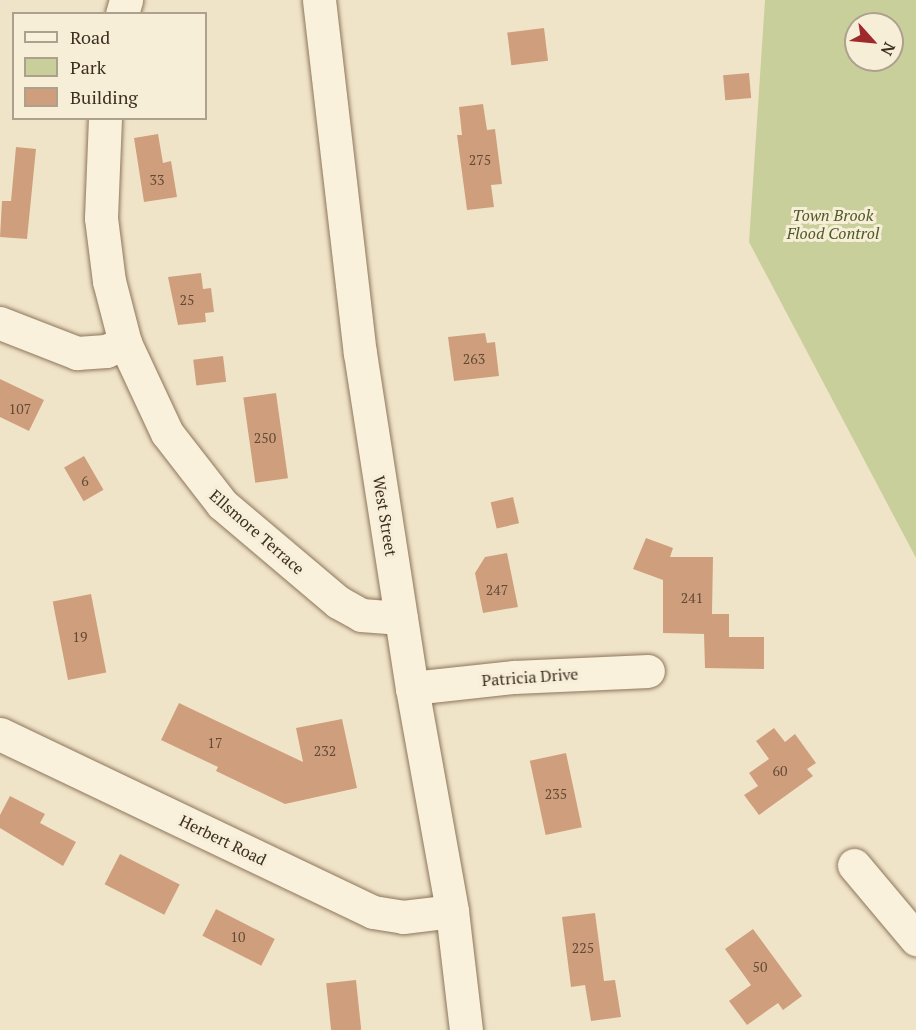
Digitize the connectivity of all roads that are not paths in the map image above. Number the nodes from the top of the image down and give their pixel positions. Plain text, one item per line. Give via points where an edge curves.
1 (319, 0) edge
2 (105, 120) edge
3 (0, 323) edge
4 (125, 343) junction
5 (401, 618) junction
6 (648, 671) dead end
7 (412, 688) junction
8 (0, 734) edge
9 (854, 865) dead end
10 (452, 911) junction
11 (916, 939) edge
12 (466, 1030) edge

1 - 5 street, West Street via 347,260
2 - 4 street, Ellsmore Terrace via 101,189 104,251
3 - 4 street via 77,353 106,351
4 - 5 street, Ellsmore Terrace via 167,433 222,504 349,610 374,618
5 - 7 street, West Street
6 - 7 street, Patricia Drive via 514,676
7 - 10 street, West Street
8 - 10 street, Herbert Road via 373,912 403,917
9 - 11 street
10 - 12 street, West Street

